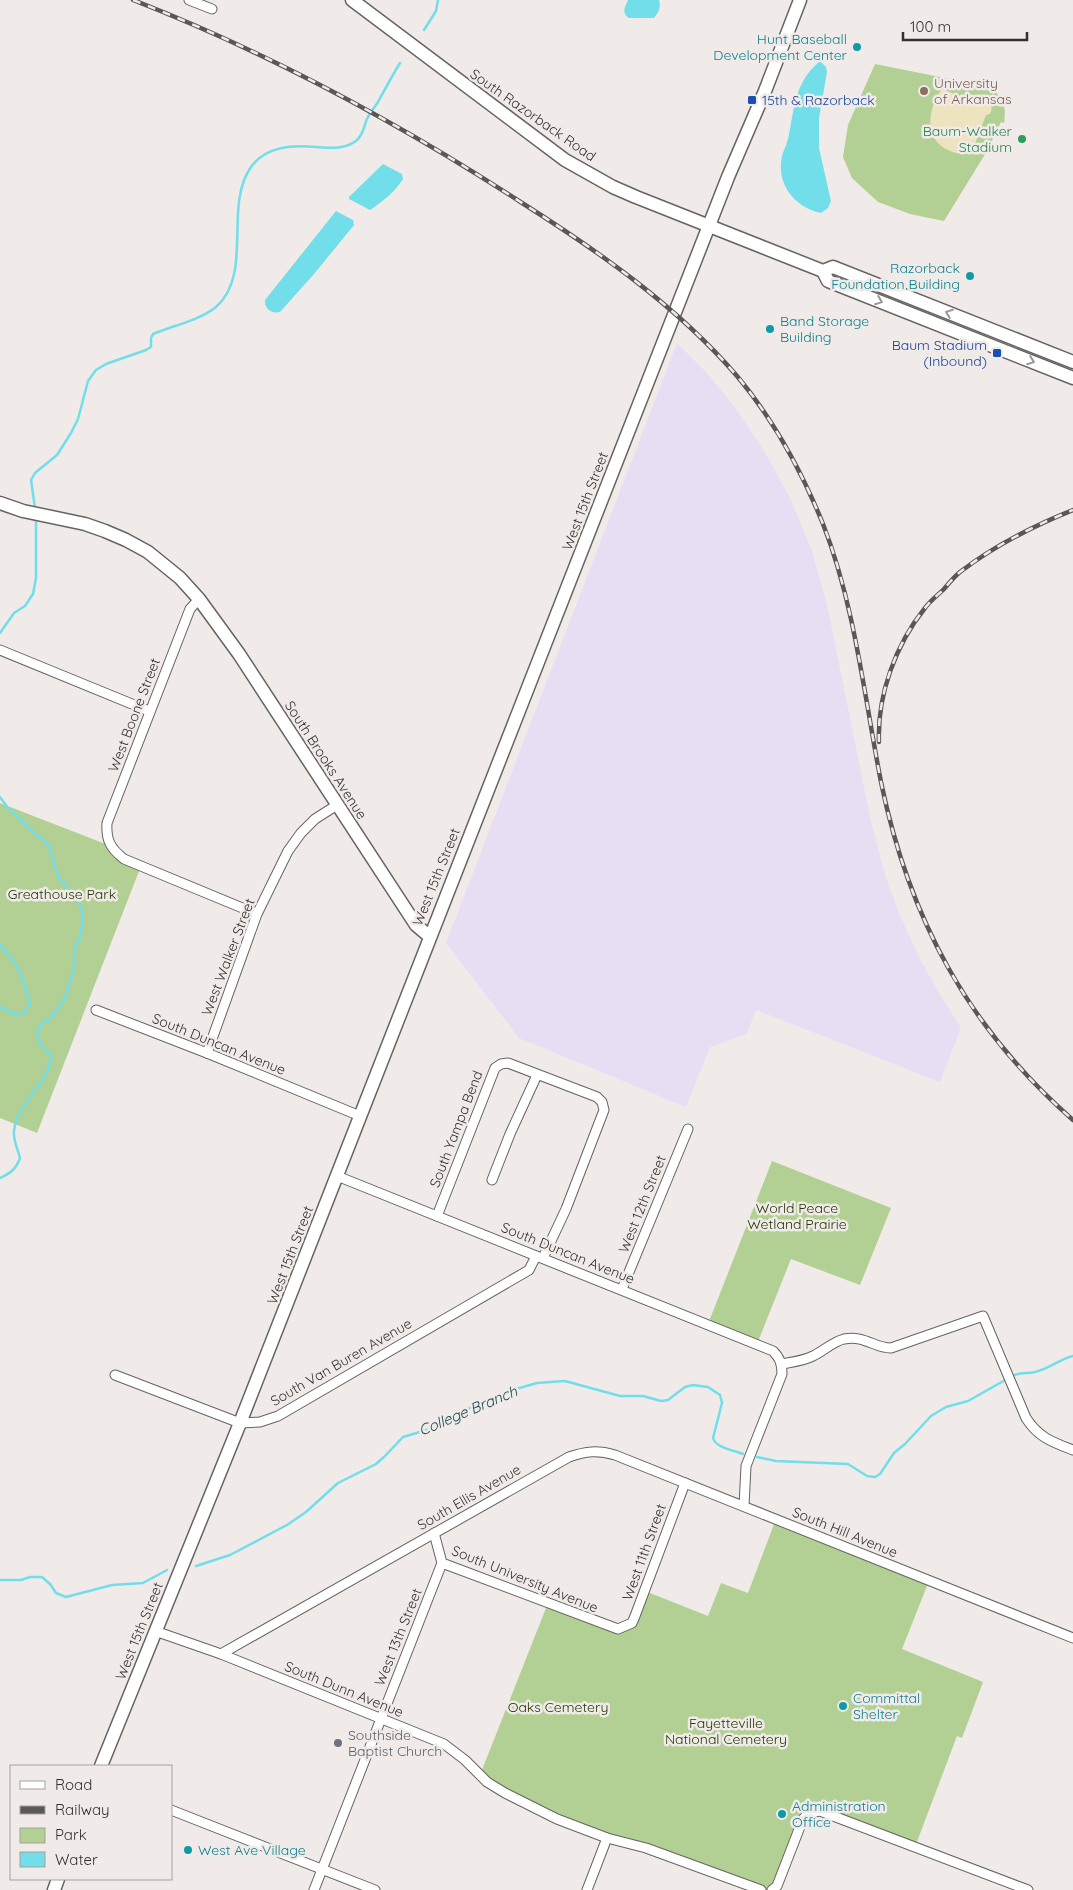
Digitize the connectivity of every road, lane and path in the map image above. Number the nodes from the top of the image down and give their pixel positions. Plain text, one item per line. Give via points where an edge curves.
1 (189, 0) edge
2 (352, 0) edge
3 (800, 0) edge
4 (212, 9) dead end
5 (709, 226) junction
6 (823, 271) junction
7 (1073, 362) edge
8 (1073, 378) edge
9 (0, 503) edge
10 (199, 599) junction
11 (0, 650) edge
12 (149, 711) junction
13 (337, 805) junction
14 (257, 914) junction
15 (429, 936) junction
16 (96, 1010) dead end
17 (207, 1053) junction
18 (537, 1075) junction
19 (360, 1116) junction
20 (688, 1129) dead end
21 (337, 1176) junction
22 (492, 1180) dead end
23 (437, 1216) junction
24 (539, 1257) junction
25 (622, 1290) junction
26 (782, 1364) junction
27 (115, 1375) dead end
28 (240, 1423) junction
29 (1073, 1450) edge
30 (685, 1482) junction
31 (744, 1506) junction
32 (434, 1533) junction
33 (442, 1563) junction
34 (625, 1627) joint
35 (155, 1631) junction
36 (1073, 1638) edge
37 (221, 1654) junction
38 (380, 1719) junction
39 (102, 1765) edge
40 (172, 1810) edge
41 (607, 1838) junction
42 (322, 1870) junction
43 (314, 1890) edge
44 (375, 1890) edge
45 (587, 1890) edge
46 (761, 1890) edge
47 (772, 1890) edge
48 (1028, 1890) edge

1 - 4 street
2 - 5 main road, South Razorback Road via 565,160 613,187
3 - 5 main road, West 15th Street
5 - 6 main road, South Razorback Road
5 - 15 main road, West 15th Street
7 -> 6 main road, South Razorback Road via 833,267
6 -> 8 main road, South Razorback Road via 828,281
9 - 10 main road, South Brooks Avenue via 23,512 85,524 126,540 164,564
10 - 12 street, West Boone Street via 190,609
10 - 13 main road, South Brooks Avenue via 239,654
11 - 12 street
12 - 14 street, West Boone Street via 107,823 109,844 124,859
13 - 14 street, West Walker Street via 301,833 288,851
13 - 15 main road, South Brooks Avenue via 416,925
14 - 17 street, West Walker Street
15 - 19 main road, West 15th Street
16 - 17 street, South Duncan Avenue
17 - 19 street, South Duncan Avenue
18 - 22 street
18 - 23 street, South Yampa Bend via 508,1064 494,1068
18 - 24 street, South Yampa Bend via 597,1097 604,1110 566,1209
19 - 21 main road, West 15th Street
20 - 25 street, West 12th Street
21 - 23 street, South Duncan Avenue
21 - 28 main road, West 15th Street
23 - 24 street, South Duncan Avenue
24 - 25 street, South Duncan Avenue
24 - 28 street, South Van Buren Avenue via 529,1270 278,1416 260,1422
25 - 26 street, South Duncan Avenue via 773,1351
26 - 29 street via 813,1356 844,1339 860,1338 891,1348 983,1316 1034,1430
26 - 31 street via 782,1374 746,1466
27 - 28 street, South Van Buren Avenue
28 - 35 main road, West 15th Street
30 - 31 street, South Ellis Avenue
30 - 32 street, South Ellis Avenue via 604,1452 580,1453
30 - 34 street, West 11th Street via 635,1616
31 - 36 street, South Hill Avenue
32 - 33 street, South University Avenue
32 - 37 street, South Ellis Avenue
33 - 34 street, South University Avenue via 612,1628
33 - 38 street, West 13th Street
35 - 37 street, South Dunn Avenue
35 - 39 main road, West 15th Street
37 - 38 street, South Dunn Avenue
38 - 41 street, South Dunn Avenue via 444,1744 487,1782 505,1793 557,1819
38 - 42 street, West 13th Street
40 - 42 street
41 - 45 street
41 - 46 street, South Dunn Avenue via 646,1848
42 - 43 street, West 13th Street
42 - 44 street
47 - 48 street via 803,1820 814,1811

